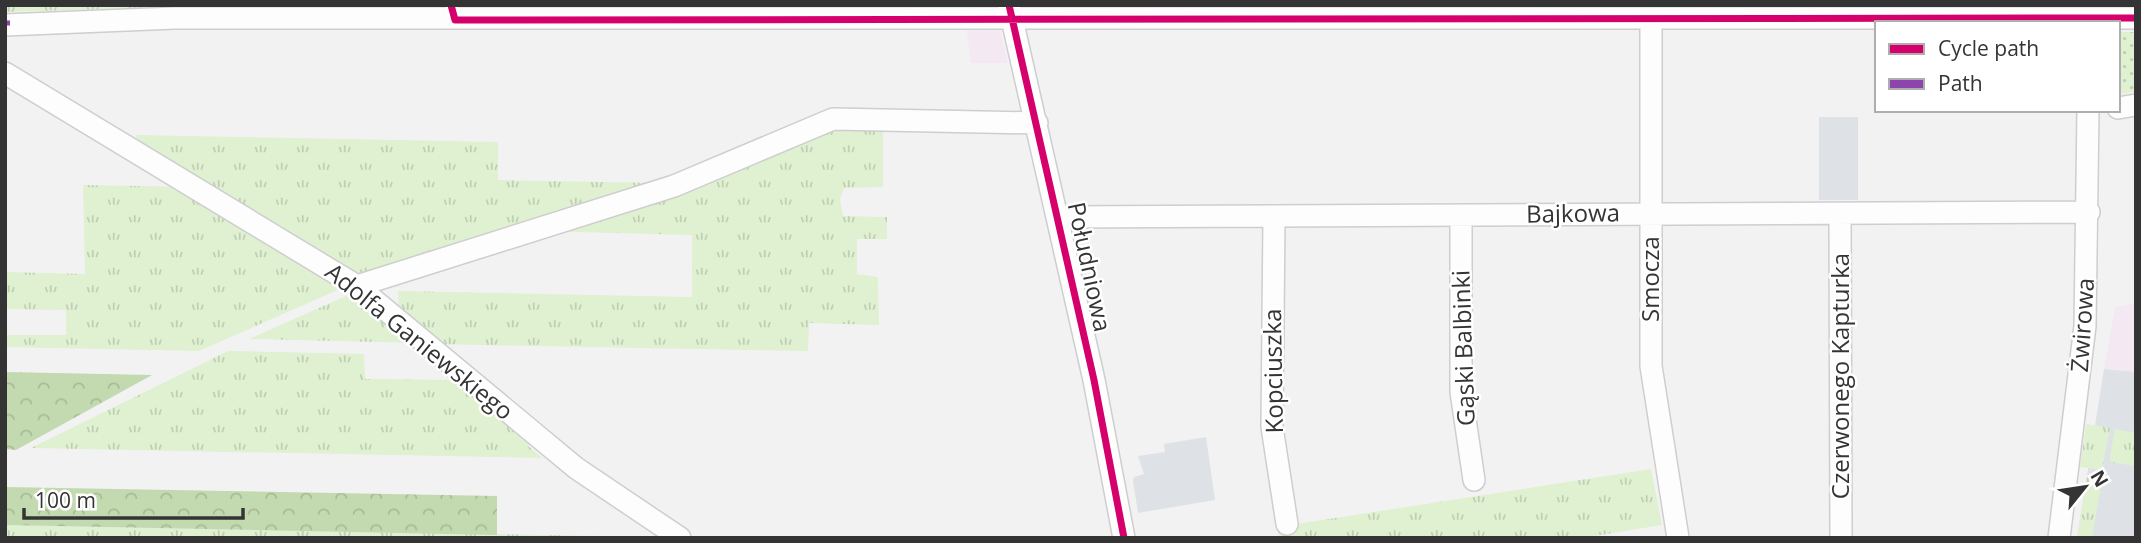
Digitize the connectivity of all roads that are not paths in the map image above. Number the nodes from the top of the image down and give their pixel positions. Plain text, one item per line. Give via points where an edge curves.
1 (634, 12) edge
2 (1011, 12) edge
3 (453, 13) edge
4 (1651, 18) junction
5 (2136, 18) edge
6 (2088, 20) edge
7 (8, 24) edge
8 (5, 73) edge
9 (2092, 112) edge
10 (1037, 123) junction
11 (1650, 212) junction
12 (2088, 212) junction
13 (1840, 214) junction
14 (1461, 216) junction
15 (1058, 217) junction
16 (1274, 217) junction
17 (357, 286) junction
18 (1474, 480) dead end
19 (1287, 524) dead end
20 (680, 538) edge
21 (1124, 538) edge
22 (1678, 538) edge
23 (1841, 538) edge
24 (2059, 538) edge

1 - 2 street
1 - 3 street
2 - 4 street
2 - 10 street, Południowa
3 - 7 street
4 - 6 street
4 - 11 street, Smocza
5 - 6 street
8 - 17 street, Adolfa Ganiewskiego
9 - 12 street, Żwirowa
10 - 15 street, Południowa
10 - 17 street via 832,119 674,186
11 - 13 street, Bajkowa
11 - 14 street, Bajkowa
11 - 22 street, Smocza via 1651,366
12 - 13 street, Bajkowa
12 - 24 street, Żwirowa via 2085,326
13 - 23 street, Czerwonego Kapturka
14 - 16 street, Bajkowa
14 - 18 street, Gąski Balbinki via 1461,392
15 - 16 street, Bajkowa
15 - 21 street, Południowa
16 - 19 street, Kopciuszka via 1272,427
17 - 20 street, Adolfa Ganiewskiego via 566,460

